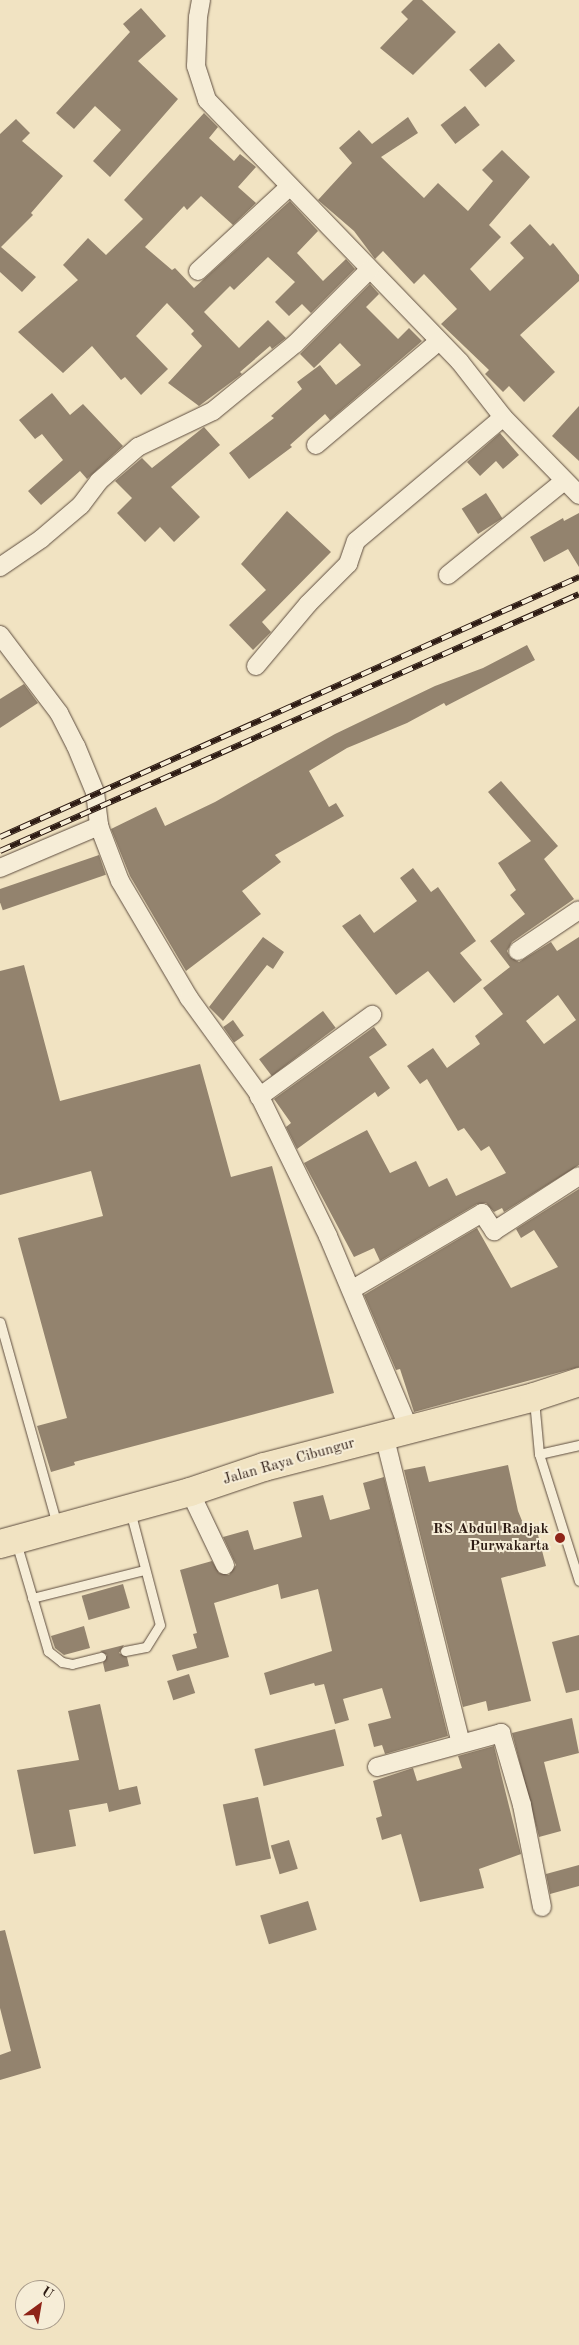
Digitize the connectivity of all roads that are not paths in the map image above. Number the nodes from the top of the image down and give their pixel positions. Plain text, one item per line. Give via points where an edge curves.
1 (202, 0) edge
2 (288, 188) junction
3 (369, 270) junction
4 (198, 271) dead end
5 (439, 341) junction
6 (503, 417) junction
7 (316, 445) dead end
8 (564, 481) junction
9 (579, 495) edge
10 (0, 567) edge
11 (448, 574) dead end
12 (0, 635) edge
13 (256, 666) dead end
14 (99, 826) junction
15 (0, 868) edge
16 (579, 910) edge
17 (518, 950) dead end
18 (372, 1015) dead end
19 (259, 1097) junction
20 (579, 1176) edge
21 (352, 1290) junction
22 (0, 1322) edge
23 (579, 1382) edge
24 (534, 1397) junction
25 (397, 1433) junction
26 (579, 1445) edge
27 (539, 1454) junction
28 (190, 1492) junction
29 (129, 1508) junction
30 (57, 1528) junction
31 (8, 1542) edge
32 (225, 1565) dead end
33 (144, 1570) junction
34 (579, 1581) edge
35 (32, 1598) junction
36 (125, 1651) dead end
37 (101, 1657) dead end
38 (461, 1744) junction
39 (377, 1767) dead end
40 (542, 1907) dead end

1 - 2 street via 196,66 199,85 222,118
2 - 3 street
2 - 4 street
3 - 5 street
3 - 10 street via 295,344 227,400 213,411 138,446 99,482 81,505 41,539
5 - 6 street
5 - 7 street
6 - 8 street
6 - 13 street via 356,541 348,564 308,604
8 - 9 street
8 - 11 street
12 - 14 street via 59,713 95,792
14 - 15 street
14 - 19 street via 120,881 189,998
16 - 17 street
18 - 19 street
19 - 21 street
20 - 21 street via 494,1231 482,1213
21 - 25 street
22 - 30 lane
23 - 24 highway, Jalan Raya Cibungur
24 - 25 highway, Jalan Raya Cibungur
24 - 27 lane
25 - 28 highway, Jalan Raya Cibungur
25 - 38 street
26 - 27 lane
27 - 34 lane
28 - 29 highway, Jalan Raya Cibungur
28 - 32 street
29 - 30 highway, Jalan Raya Cibungur
29 - 33 lane
30 - 31 highway, Jalan Raya Cibungur
31 - 35 lane
33 - 35 lane
33 - 36 lane via 160,1625 146,1647
35 - 37 lane via 48,1651 62,1662 72,1664
38 - 39 street
38 - 40 street via 501,1733 522,1804

